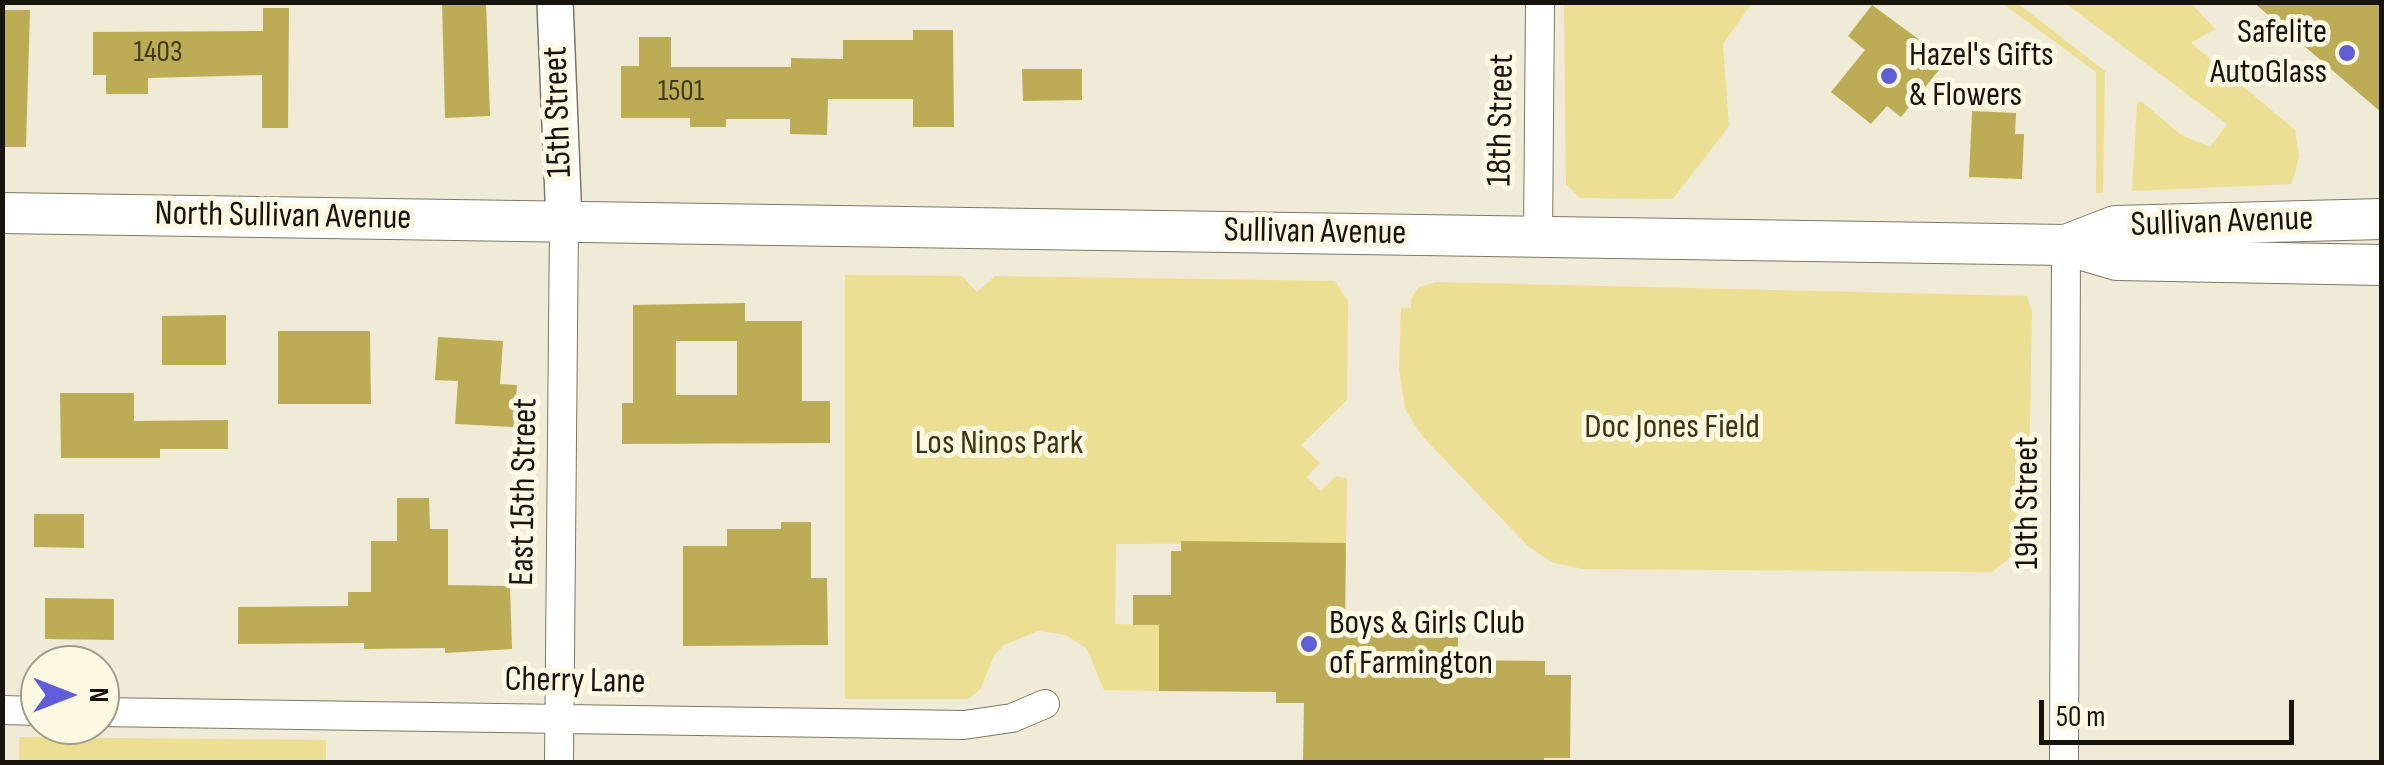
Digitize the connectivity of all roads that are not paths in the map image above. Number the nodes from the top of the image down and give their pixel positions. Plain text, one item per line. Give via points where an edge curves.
1 (555, 2) edge
2 (1540, 2) edge
3 (2, 213) edge
4 (2382, 220) edge
5 (564, 222) junction
6 (1538, 239) junction
7 (2066, 245) junction
8 (2382, 265) edge
9 (1045, 704) dead end
10 (120, 712) edge
11 (560, 720) junction
12 (560, 762) edge
13 (2064, 762) edge

1 - 5 street, 15th Street
2 - 6 street, 18th Street
3 - 5 main road, North Sullivan Avenue
4 - 7 main road, Sullivan Avenue via 2116,226
5 - 6 main road, Sullivan Avenue
5 - 11 street, East 15th Street
6 - 7 main road, Sullivan Avenue
7 - 8 main road, Sullivan Avenue via 2116,260
7 - 13 street, 19th Street
9 - 11 street, Cherry Lane via 1012,718 964,725
10 - 11 street, Cherry Lane
11 - 12 street, East 15th Street

